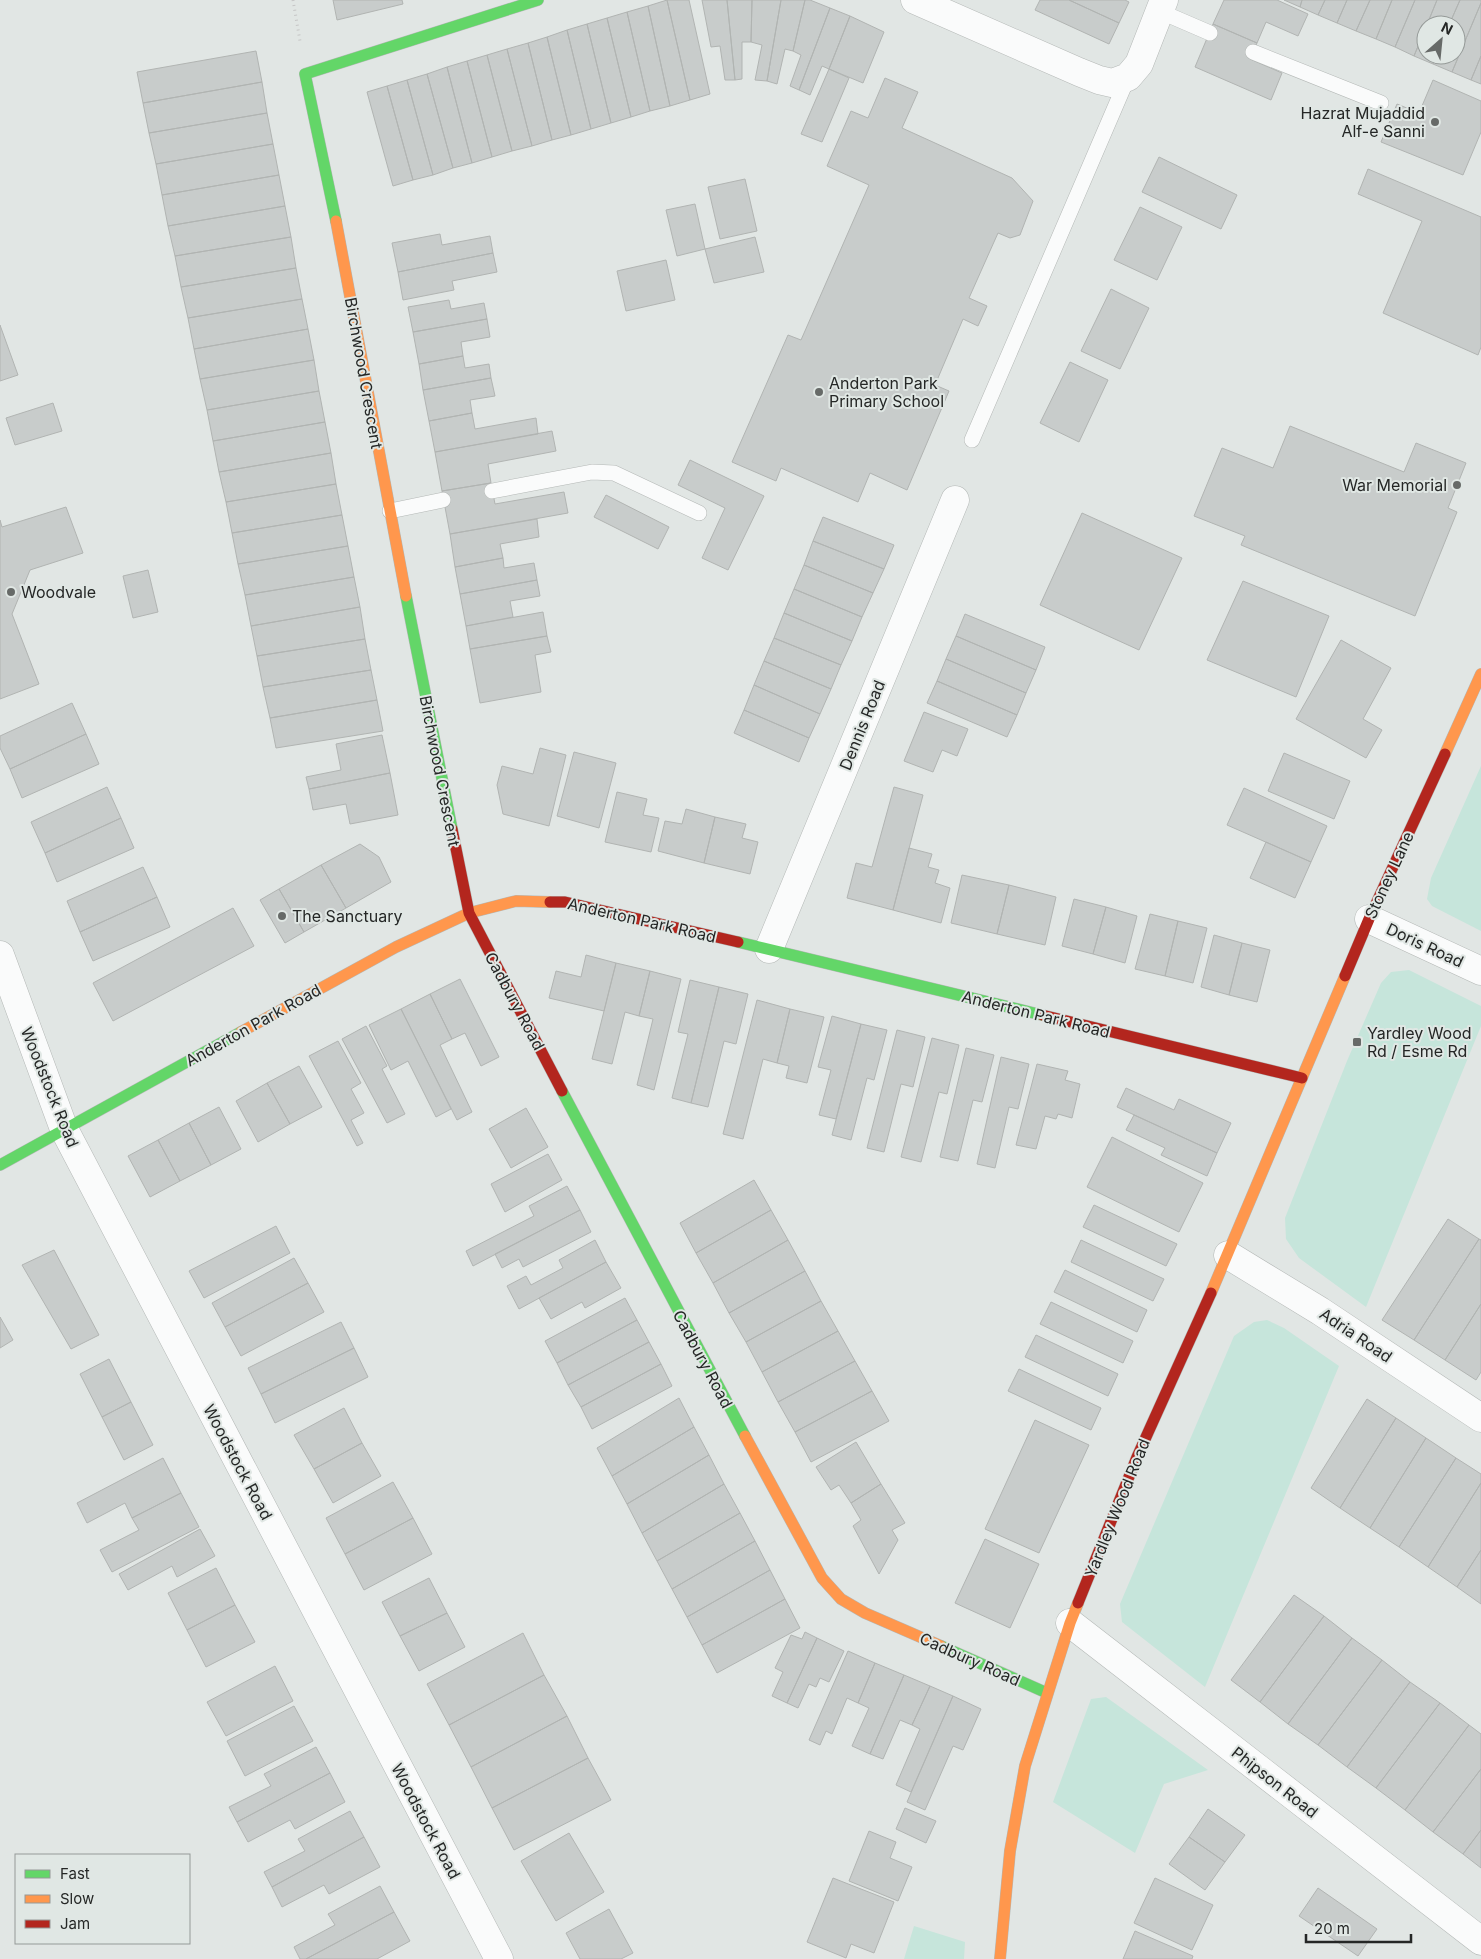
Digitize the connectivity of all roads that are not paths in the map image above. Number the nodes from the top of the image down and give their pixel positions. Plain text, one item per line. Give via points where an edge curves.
1 (538, 0) edge
2 (915, 0) edge
3 (1161, 6) edge
4 (1210, 33) dead end
5 (1253, 52) dead end
6 (1128, 77) junction
7 (1382, 103) dead end
8 (972, 440) dead end
9 (492, 491) dead end
10 (444, 500) dead end
11 (955, 500) dead end
12 (390, 511) junction
13 (699, 513) dead end
14 (1481, 674) edge
15 (469, 913) junction
16 (1369, 919) junction
17 (769, 949) junction
18 (0, 955) edge
19 (1481, 971) edge
20 (1302, 1078) junction
21 (64, 1129) junction
22 (0, 1165) edge
23 (1228, 1255) junction
24 (1481, 1418) edge
25 (1070, 1623) junction
26 (1047, 1693) junction
27 (1481, 1941) edge
28 (499, 1959) edge
29 (1000, 1959) edge

1 - 12 street, Birchwood Crescent via 305,74 329,181
2 - 6 street via 1099,80 1112,82
3 - 4 lane
3 - 6 street via 1139,64
5 - 7 lane
6 - 8 lane
9 - 13 lane via 592,472 614,473
10 - 12 lane
11 - 17 street, Dennis Road
12 - 15 street, Birchwood Crescent
14 - 16 street, Stoney Lane
15 - 17 street, Anderton Park Road via 516,901 565,902
15 - 21 street, Anderton Park Road via 396,947
15 - 26 street, Cadbury Road via 717,1386 822,1578 841,1599 865,1613
16 - 19 street, Doris Road
16 - 20 street, Stoney Lane
17 - 20 street, Anderton Park Road
18 - 21 street, Woodstock Road
20 - 23 street, Yardley Wood Road
21 - 22 street, Anderton Park Road
21 - 28 street, Woodstock Road
23 - 24 street, Adria Road via 1320,1311
23 - 25 street, Yardley Wood Road via 1137,1457
25 - 26 street, Yardley Wood Road
25 - 27 street, Phipson Road
26 - 29 street, Yardley Wood Road via 1026,1766 1012,1842

